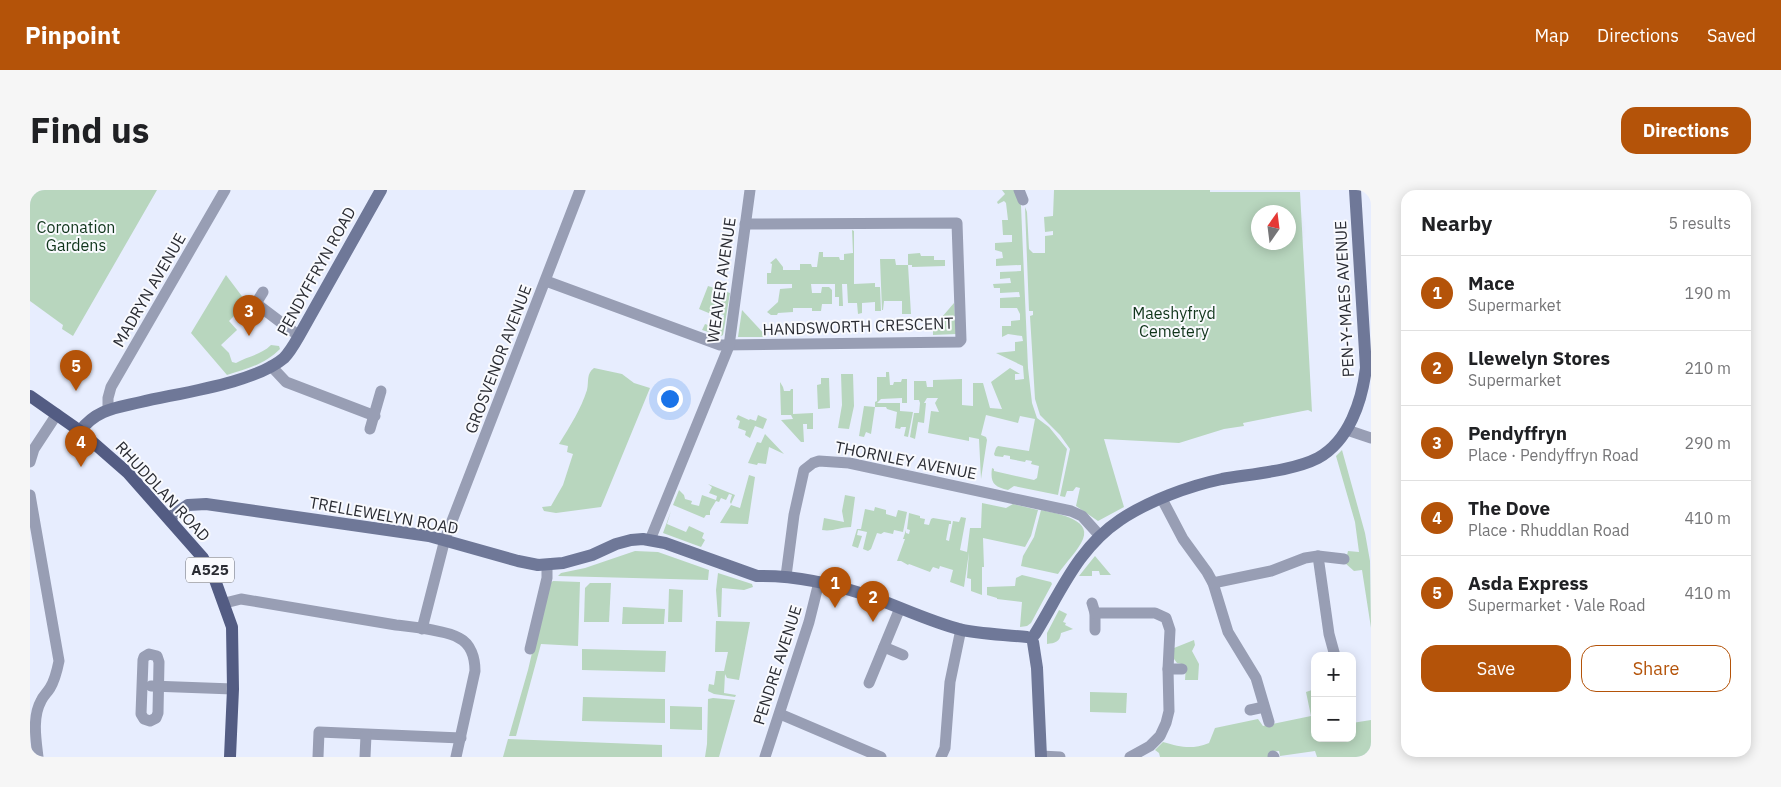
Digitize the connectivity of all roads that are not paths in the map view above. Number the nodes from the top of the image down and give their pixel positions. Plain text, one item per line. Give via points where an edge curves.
1 (225, 190) edge
2 (381, 190) edge
3 (580, 190) edge
4 (750, 190) edge
5 (1355, 190) edge
6 (966, 214) dead end
7 (957, 223) junction
8 (745, 224) junction
9 (546, 281) junction
10 (263, 292) dead end
11 (299, 336) junction
12 (729, 346) junction
13 (271, 366) junction
14 (381, 391) dead end
15 (30, 396) edge
16 (108, 409) junction
17 (56, 414) junction
18 (375, 416) junction
19 (370, 429) dead end
20 (1347, 430) junction
21 (80, 431) junction
22 (1371, 438) edge
23 (30, 462) edge
24 (30, 495) edge
25 (1162, 499) junction
26 (169, 518) junction
27 (1100, 536) junction
28 (446, 539) junction
29 (650, 540) junction
30 (1318, 556) junction
31 (1344, 559) dead end
32 (547, 565) junction
33 (786, 576) junction
34 (819, 582) junction
35 (1213, 584) junction
36 (225, 603) junction
37 (900, 608) junction
38 (422, 629) junction
39 (961, 629) junction
40 (1094, 630) dead end
41 (1032, 638) junction
42 (884, 647) junction
43 (530, 649) dead end
44 (1334, 652) edge
45 (903, 655) dead end
46 (1168, 669) junction
47 (1182, 669) dead end
48 (869, 684) dead end
49 (142, 686) junction
50 (159, 687) junction
51 (233, 689) junction
52 (1264, 707) junction
53 (1250, 710) dead end
54 (780, 714) junction
55 (1269, 722) dead end
56 (366, 735) junction
57 (461, 738) junction
58 (1041, 756) edge
59 (38, 757) edge
60 (230, 757) edge
61 (318, 757) edge
62 (365, 757) edge
63 (456, 757) edge
64 (765, 757) edge
65 (881, 757) edge
66 (941, 757) edge
67 (1060, 757) edge
68 (1130, 757) edge

1 - 16 street, MADRYN AVENUE via 112,387
2 - 11 street, PENDYFFRYN ROAD
3 - 9 street, GROSVENOR AVENUE
4 - 8 street, WEAVER AVENUE
5 - 20 street, PEN-Y-MAES AVENUE via 1366,368 1364,385
6 - 7 street
7 - 8 street
7 - 12 street, HANDSWORTH CRESCENT via 959,342
8 - 12 street, WEAVER AVENUE
9 - 12 street via 712,343
9 - 28 street, GROSVENOR AVENUE
10 - 11 street via 258,305
11 - 13 street, PENDYFFRYN ROAD via 285,357
12 - 29 street, WEAVER AVENUE
13 - 16 street, PENDYFFRYN ROAD via 217,385
13 - 18 street via 286,382
14 - 18 street
15 - 17 main road, A525
16 - 21 street, PENDYFFRYN ROAD via 88,421
17 - 21 main road, A525
17 - 23 street via 34,449
18 - 19 street
20 - 22 street
20 - 25 street, PEN-Y-MAES AVENUE via 1318,458 1296,466 1220,480
21 - 26 main road, RHUDDLAN ROAD / A525 via 128,473
24 - 59 street via 59,661 54,680 40,702 36,716
25 - 27 street, PEN-Y-MAES AVENUE via 1143,506
25 - 35 street via 1183,539
26 - 28 street, TRELLEWELYN ROAD via 188,505 206,504
26 - 36 main road, RHUDDLAN ROAD / A525 via 203,558
27 - 33 street, THORNLEY AVENUE via 1082,516 1070,511 849,463 819,461 807,467 802,474
27 - 41 street, PEN-Y-MAES AVENUE via 1070,574
28 - 32 street, TRELLEWELYN ROAD via 523,562
28 - 38 street, GROSVENOR AVENUE
29 - 32 street, TRELLEWELYN ROAD via 631,540 592,555
29 - 33 street, TRELLEWELYN ROAD via 757,576
30 - 31 street
30 - 35 street
30 - 44 street
32 - 43 street via 547,578
33 - 34 street, TRELLEWELYN ROAD
34 - 37 street, TRELLEWELYN ROAD
34 - 54 street, PENDRE AVENUE
35 - 52 street via 1228,632 1256,678
36 - 38 street via 241,599
36 - 51 main road, RHUDDLAN ROAD / A525 via 232,627
37 - 39 street, TRELLEWELYN ROAD
37 - 42 street
38 - 57 street via 460,638 474,659 474,681
39 - 41 street, TRELLEWELYN ROAD
39 - 66 street via 950,682 945,748
40 - 46 street via 1094,608 1155,613 1166,618 1170,630
41 - 58 street via 1037,668
42 - 45 street
42 - 48 street
46 - 47 street
46 - 68 street via 1169,711 1166,723 1150,746
49 - 50 street
49 - 50 street via 143,660 152,654 160,662
49 - 50 street via 141,714 150,721 158,716
50 - 51 street
51 - 60 main road, RHUDDLAN ROAD / A525
52 - 53 street
52 - 55 street
54 - 64 street, PENDRE AVENUE
54 - 65 street
56 - 57 street
56 - 61 street via 319,732
56 - 62 street
57 - 63 street
58 - 67 street

